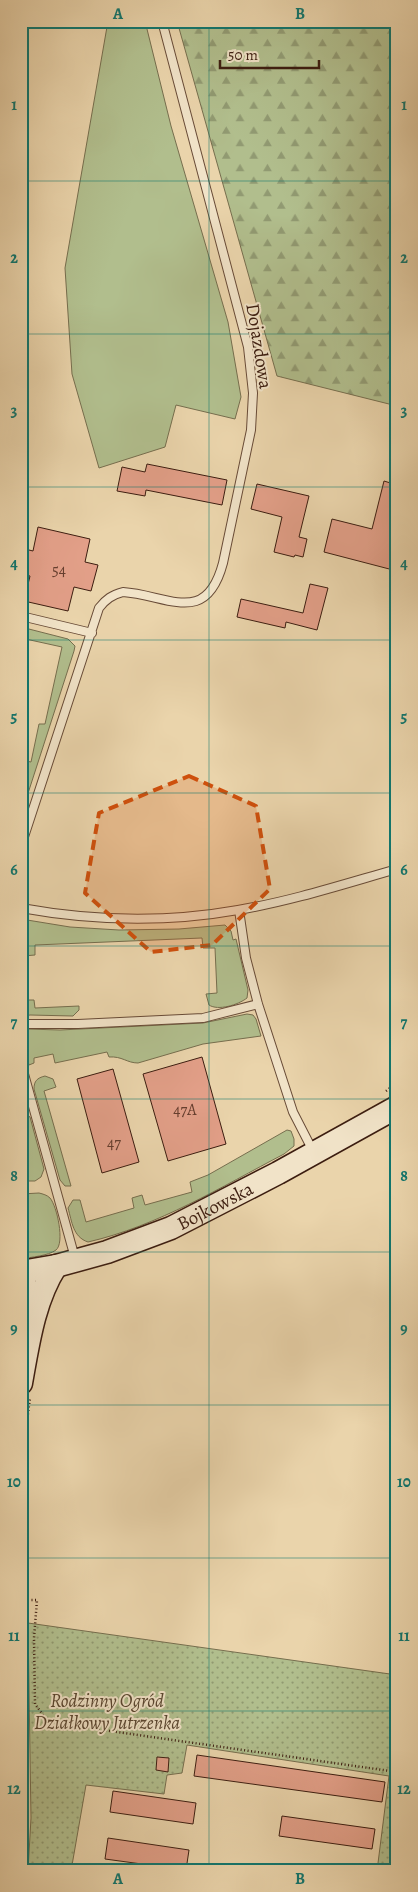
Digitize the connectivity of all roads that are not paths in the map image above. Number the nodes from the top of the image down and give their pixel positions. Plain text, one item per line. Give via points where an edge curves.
1 (162, 21) edge
2 (21, 616) edge
3 (92, 633) junction
4 (21, 846) edge
5 (397, 869) edge
6 (21, 908) edge
7 (239, 910) junction
8 (258, 1004) junction
9 (21, 1024) edge
10 (21, 1063) edge
11 (31, 1099) junction
12 (21, 1100) edge
13 (397, 1107) edge
14 (314, 1153) junction
15 (66, 1263) junction
16 (24, 1272) edge
17 (27, 1304) edge
18 (26, 1386) edge

1 - 3 lane, Dojazdowa via 248,347 253,393 251,430 223,563 214,588 195,602 184,603 132,593 114,595 100,608
2 - 3 lane
3 - 4 lane, Dojazdowa
5 - 7 lane via 280,902
6 - 7 lane via 64,916 128,920
7 - 8 lane via 246,958
8 - 9 lane via 203,1018
8 - 14 lane via 293,1112
10 - 11 lane
11 - 12 lane
11 - 15 lane
13 - 14 street, Bojkowska
14 - 15 street, Bojkowska via 172,1228
15 - 16 street, Bojkowska
15 - 17 street
16 - 17 street via 32,1277 35,1285
17 - 18 street

